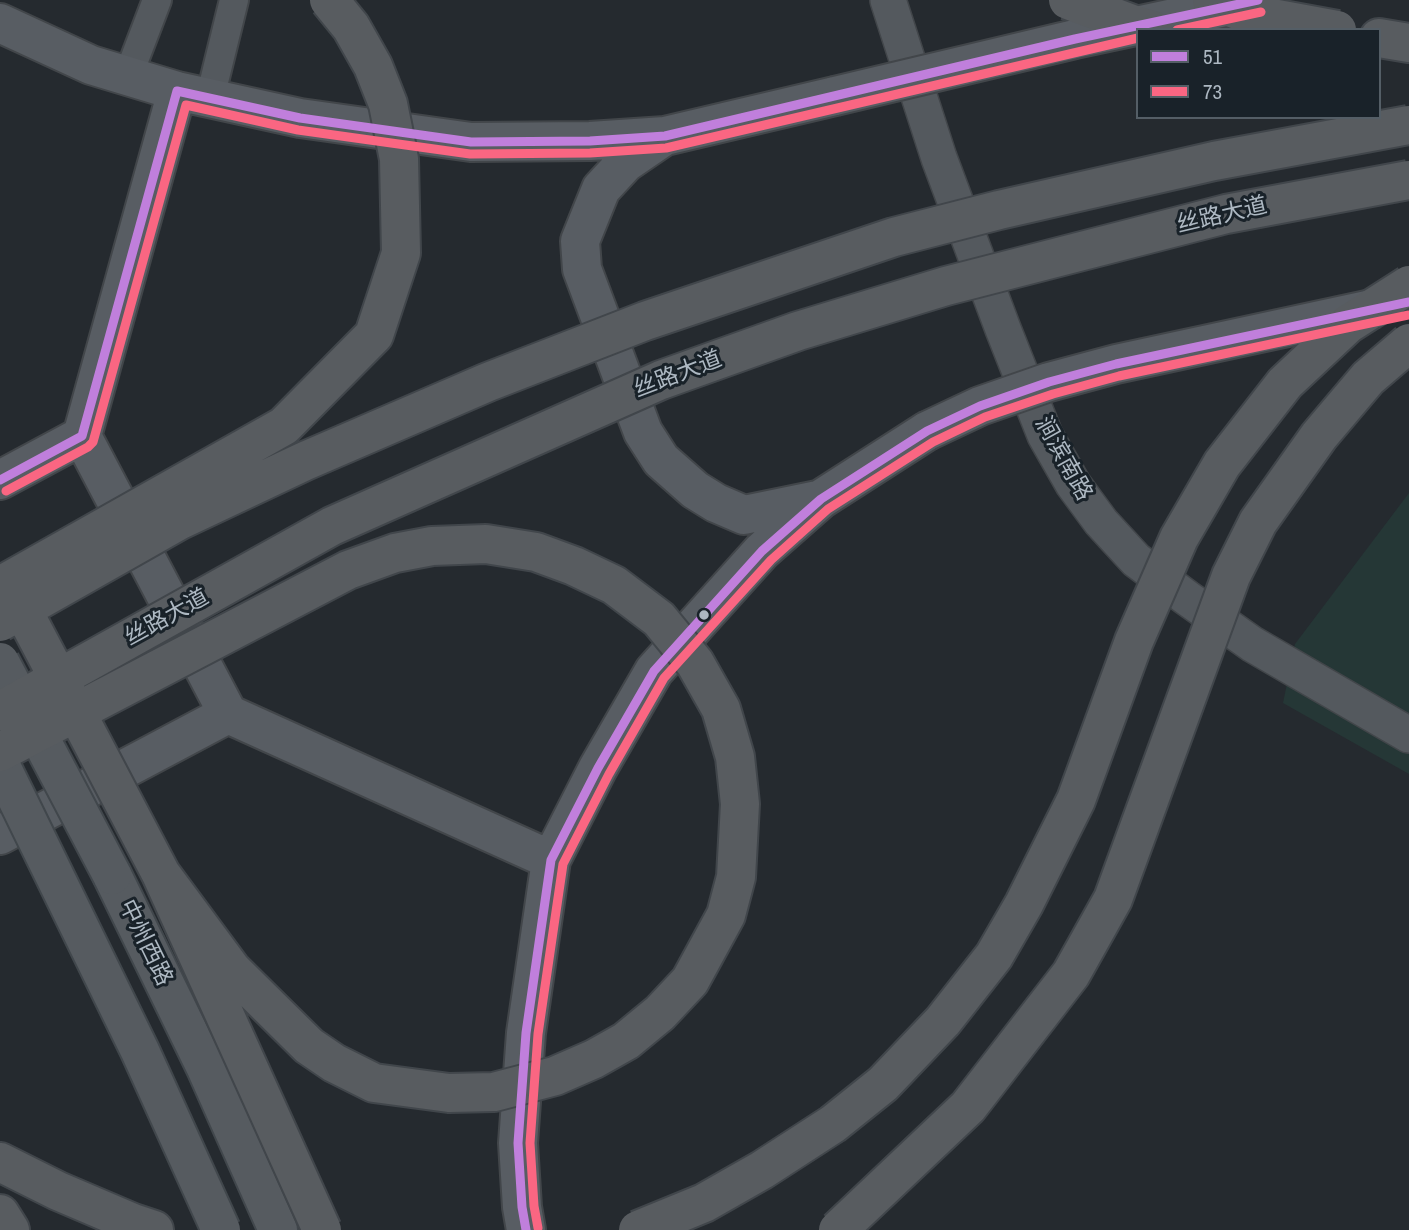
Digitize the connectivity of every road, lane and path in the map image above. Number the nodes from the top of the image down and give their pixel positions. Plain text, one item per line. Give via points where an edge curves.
1 (157, 0) edge
2 (234, 0) edge
3 (329, 0) edge
4 (888, 0) edge
5 (1068, 0) edge
6 (1212, 0) edge
7 (1258, 0) edge
8 (0, 23) edge
9 (1146, 28) edge
10 (1326, 28) edge
11 (1381, 38) edge
12 (1409, 43) edge
13 (1409, 54) edge
14 (1381, 57) edge
15 (128, 76) junction
16 (193, 94) junction
17 (1409, 125) edge
18 (665, 136) junction
19 (1409, 180) edge
20 (1409, 285) edge
21 (1409, 302) edge
22 (1409, 343) edge
23 (82, 436) junction
24 (0, 480) edge
25 (821, 499) junction
26 (0, 566) edge
27 (0, 586) edge
28 (0, 622) edge
29 (0, 662) edge
30 (0, 711) edge
31 (228, 714) junction
32 (1409, 735) edge
33 (0, 752) edge
34 (0, 765) edge
35 (0, 835) edge
36 (551, 860) junction
37 (161, 874) junction
38 (0, 1162) edge
39 (0, 1214) edge
40 (10, 1230) edge
41 (154, 1230) edge
42 (221, 1230) edge
43 (278, 1230) edge
44 (321, 1230) edge
45 (526, 1230) edge
46 (638, 1230) edge
47 (838, 1230) edge

1 - 15 street
2 - 16 street
3 - 27 highway, bridge via 373,66 388,104 399,159 401,253 374,335 284,426
4 - 32 street, 涧滨南路 via 939,158 1003,329 1045,435 1073,484 1101,522 1156,575 1252,644
5 - 9 highway, bridge
6 - 10 highway, bridge via 1245,13
7 - 18 main road, bridge
8 - 15 main road via 91,65
11 - 12 highway
13 - 14 highway
15 - 16 main road
16 - 18 main road via 300,118 471,142
16 - 23 main road
17 - 28 highway, bridge via 1214,161 999,209 894,237 645,321 305,461 180,520
18 - 25 main road via 625,163 601,189 580,241 582,269 643,432 661,460 695,490 744,515
19 - 30 highway, 丝路大道, bridge via 1226,214 946,286 661,380 332,526
20 - 46 highway, bridge via 1349,324 1285,383 1222,464 1179,538 1133,641 1076,800 1024,904 994,957 943,1021 883,1084 833,1124 704,1203
21 - 25 main road, bridge via 1116,364 980,406 927,431
22 - 47 highway, bridge via 1346,404 1258,522 1231,576 1113,899 1071,974 968,1107
23 - 24 main road
23 - 31 main road
25 - 36 main road via 762,551 654,671
26 - 37 highway, bridge
29 - 43 main road, 中州西路, bridge via 118,887
31 - 35 main road
31 - 36 main road
33 - 37 highway, bridge via 348,570 432,546 486,544 536,552 574,566 614,585 659,619 695,663 721,709 735,757 740,804 736,877 726,915 690,981 660,1013 594,1059 555,1076 494,1092 449,1093 374,1083 334,1063 309,1046 232,970
34 - 42 main road, bridge
36 - 45 main road via 529,1009 518,1143
37 - 44 highway, bridge
38 - 41 highway
39 - 40 highway

